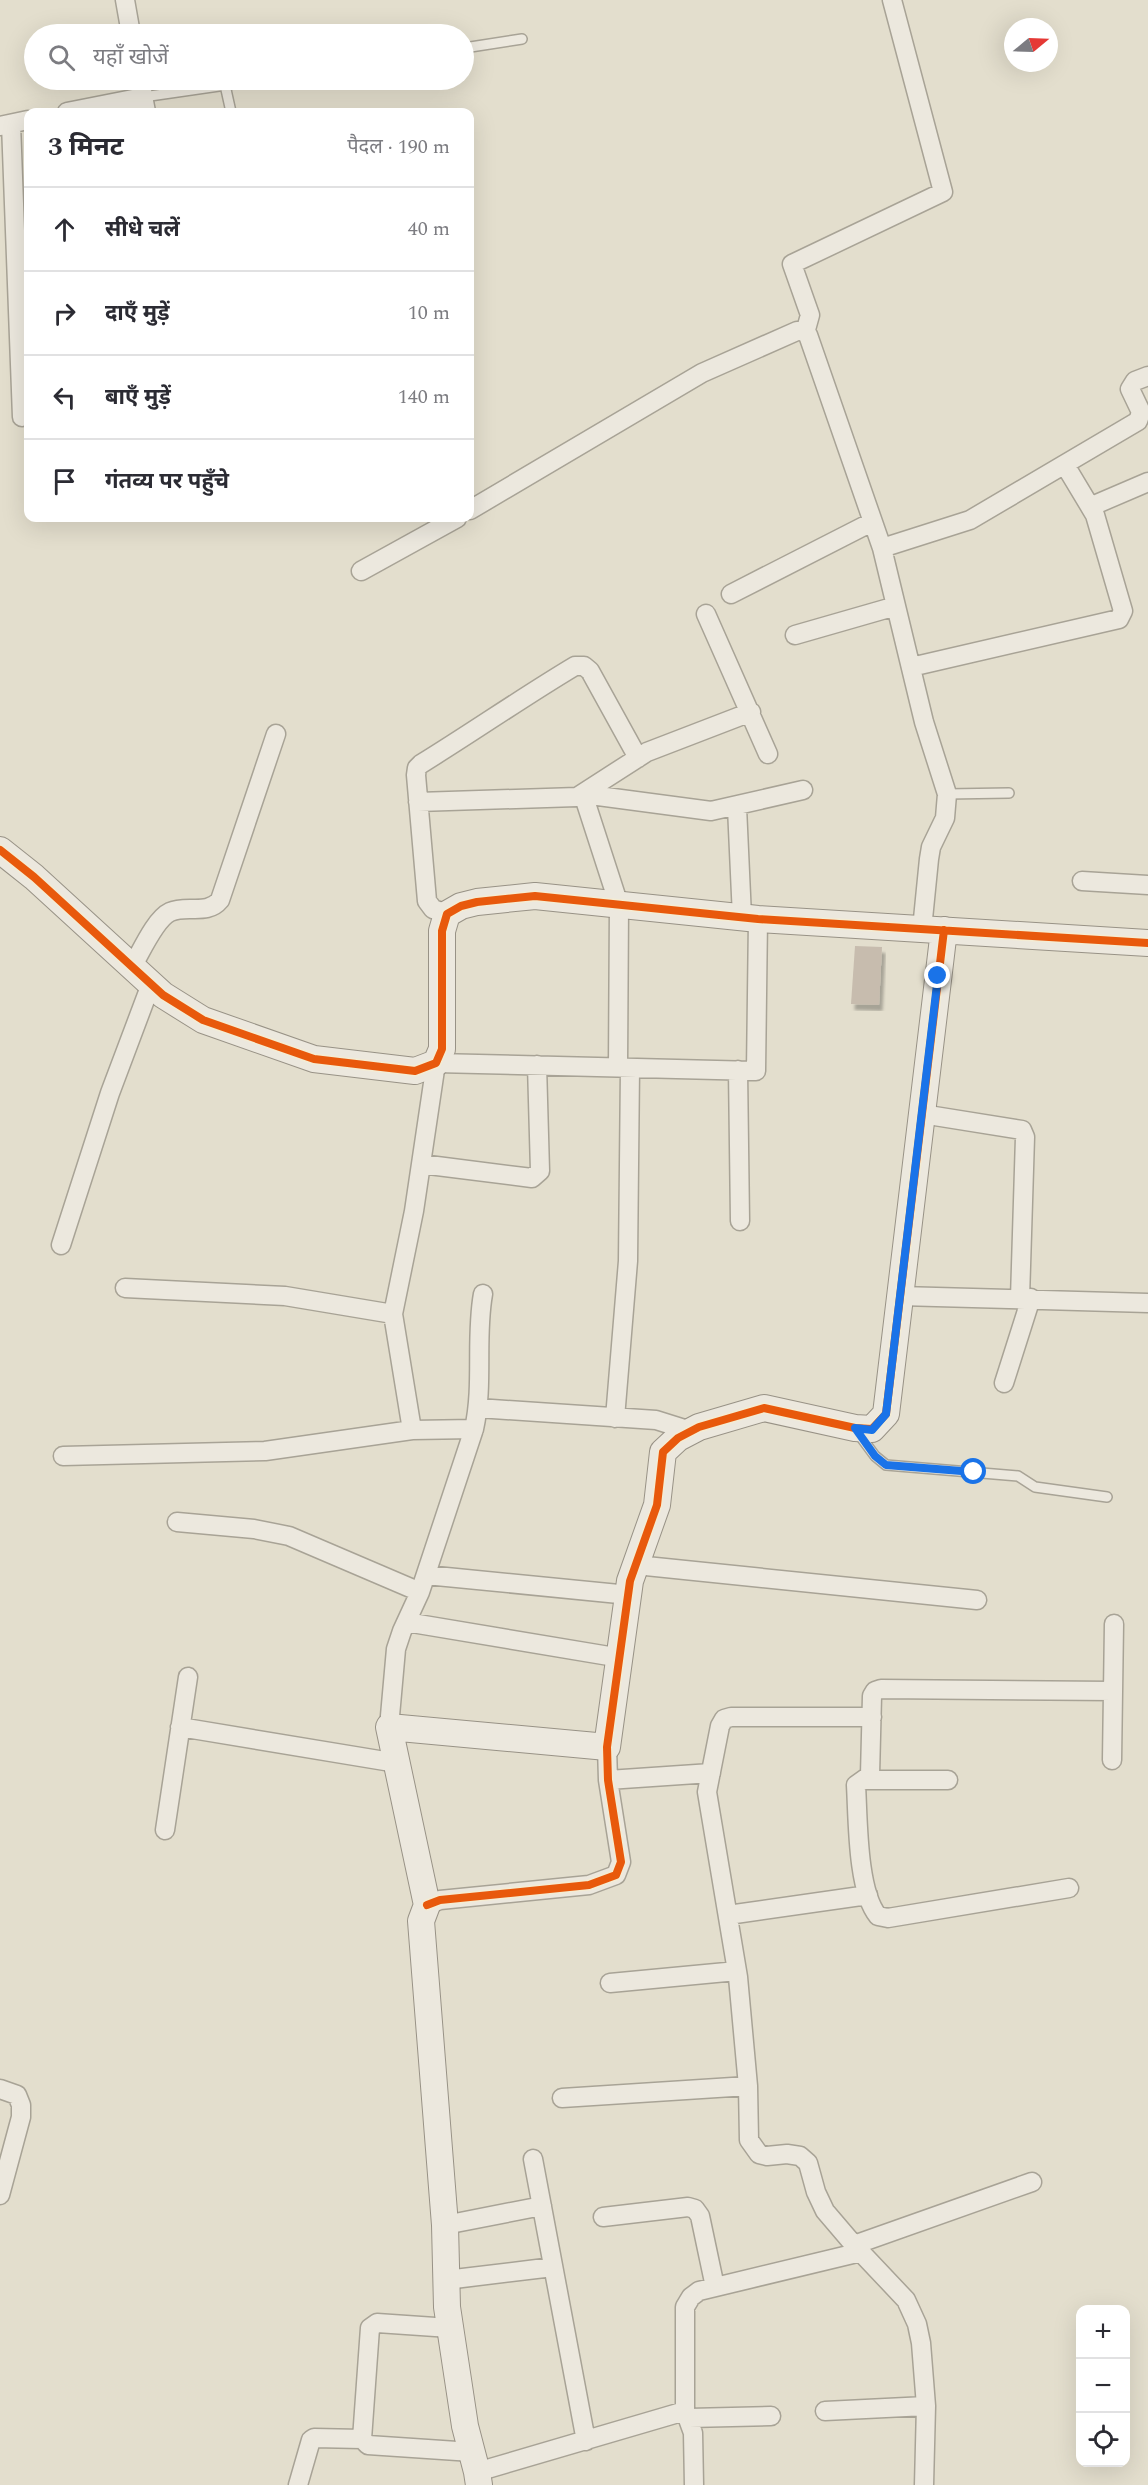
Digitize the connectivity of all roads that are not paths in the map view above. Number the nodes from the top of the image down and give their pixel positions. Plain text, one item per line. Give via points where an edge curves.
1 (125, 0) edge
2 (892, 0) edge
3 (129, 24) edge
4 (522, 39) dead end
5 (474, 46) edge
6 (188, 90) edge
7 (226, 90) edge
8 (143, 96) edge
9 (86, 108) edge
10 (230, 108) edge
11 (13, 123) edge
12 (805, 333) junction
13 (1148, 376) edge
14 (22, 417) dead end
15 (1065, 465) junction
16 (1148, 482) edge
17 (1092, 506) junction
18 (474, 508) edge
19 (450, 522) edge
20 (872, 522) junction
21 (882, 548) junction
22 (361, 571) dead end
23 (731, 594) dead end
24 (896, 606) junction
25 (706, 614) dead end
26 (795, 635) dead end
27 (911, 668) junction
28 (751, 712) junction
29 (276, 734) dead end
30 (768, 754) dead end
31 (638, 758) junction
32 (803, 790) dead end
33 (1009, 793) dead end
34 (583, 794) junction
35 (947, 794) junction
36 (418, 802) junction
37 (737, 807) junction
38 (0, 850) edge
39 (1082, 881) dead end
40 (1148, 885) edge
41 (619, 904) junction
42 (447, 914) junction
43 (750, 918) junction
44 (933, 930) junction
45 (1148, 943) edge
46 (132, 967) junction
47 (151, 984) junction
48 (436, 1063) junction
49 (537, 1065) junction
50 (624, 1067) junction
51 (738, 1070) junction
52 (922, 1114) junction
53 (421, 1164) junction
54 (740, 1221) dead end
55 (61, 1245) dead end
56 (125, 1288) dead end
57 (483, 1294) dead end
58 (900, 1296) junction
59 (1026, 1298) junction
60 (1148, 1303) edge
61 (393, 1314) junction
62 (1004, 1383) dead end
63 (478, 1408) junction
64 (615, 1418) junction
65 (855, 1428) junction
66 (474, 1429) junction
67 (412, 1430) junction
68 (691, 1431) junction
69 (63, 1456) dead end
70 (1107, 1497) dead end
71 (177, 1522) dead end
72 (636, 1564) junction
73 (423, 1584) junction
74 (629, 1595) junction
75 (977, 1600) dead end
76 (406, 1622) junction
77 (1114, 1624) dead end
78 (621, 1658) junction
79 (188, 1677) dead end
80 (1113, 1691) junction
81 (872, 1717) junction
82 (180, 1727) junction
83 (389, 1727) junction
84 (607, 1747) junction
85 (1112, 1760) dead end
86 (397, 1763) junction
87 (711, 1773) junction
88 (608, 1780) junction
89 (865, 1780) junction
90 (948, 1780) dead end
91 (165, 1830) dead end
92 (1069, 1888) dead end
93 (868, 1895) junction
94 (427, 1905) junction
95 (728, 1915) junction
96 (737, 1971) junction
97 (610, 1983) dead end
98 (748, 2086) junction
99 (0, 2089) edge
100 (562, 2098) dead end
101 (533, 2159) dead end
102 (1032, 2182) dead end
103 (0, 2195) edge
104 (542, 2206) junction
105 (603, 2217) dead end
106 (445, 2224) junction
107 (857, 2248) junction
108 (553, 2267) junction
109 (446, 2280) junction
110 (715, 2287) junction
111 (450, 2328) junction
112 (926, 2406) junction
113 (825, 2411) dead end
114 (687, 2415) junction
115 (771, 2416) dead end
116 (362, 2439) junction
117 (586, 2440) junction
118 (476, 2470) edge
119 (298, 2485) edge
120 (694, 2485) edge
121 (924, 2485) edge

1 - 3 street
2 - 12 street via 943,192 792,264 810,315
4 - 5 lane
6 - 8 lane
7 - 10 lane
8 - 9 street
11 - 14 street
12 - 18 street via 797,331 702,373
12 - 20 street
13 - 15 street via 1135,381 1130,389 1141,412 1138,422
15 - 17 street
15 - 21 street via 970,520
16 - 17 street
17 - 27 street via 1123,611 1119,619
19 - 22 street
20 - 21 street
20 - 23 street
21 - 24 street
24 - 26 street
24 - 27 street
25 - 28 street
27 - 35 street
28 - 30 street
28 - 31 street
29 - 46 street via 220,900 206,909 178,910 161,918
31 - 34 street
31 - 36 street via 590,671 576,666 514,702 417,768
32 - 37 street
33 - 35 lane
34 - 36 street
34 - 37 street via 695,810
34 - 41 street
35 - 44 street via 945,818 929,859
36 - 42 street via 427,901 433,909
37 - 43 street
38 - 46 street
39 - 40 street
41 - 42 street via 535,896 477,902
41 - 43 street
41 - 50 street
42 - 48 street via 442,931 442,1049
43 - 44 street
43 - 51 street via 756,1071
44 - 45 street
44 - 52 street
46 - 47 street
47 - 48 street via 203,1020 314,1059 415,1071
47 - 55 street via 110,1093
48 - 49 street
48 - 53 street
49 - 50 street
49 - 53 street via 537,1176
50 - 51 street
50 - 64 street via 628,1261
51 - 54 street
52 - 58 street
52 - 59 street via 1022,1130
53 - 61 street
56 - 61 street via 285,1296
57 - 63 street via 479,1315
58 - 59 street
58 - 65 street via 886,1414 872,1430
59 - 60 street
59 - 62 street
61 - 67 street
63 - 64 street
63 - 66 street
64 - 68 street via 656,1420
65 - 68 street via 764,1408
65 - 70 lane via 886,1465 1018,1476 1035,1486
66 - 67 street
66 - 73 street
67 - 69 street via 266,1451
68 - 72 street via 663,1452 657,1505
71 - 73 street via 289,1536
72 - 74 street
72 - 75 street
73 - 74 street
73 - 76 street
74 - 78 street
76 - 78 street
76 - 83 street via 396,1649
77 - 80 street
78 - 84 street
79 - 82 street
80 - 81 street via 881,1689 872,1696
80 - 85 street
81 - 87 street via 724,1719
81 - 89 street via 870,1775
82 - 86 street
82 - 91 street
83 - 84 street
83 - 86 street
84 - 88 street
86 - 94 street
87 - 88 street
87 - 95 street via 707,1792
88 - 94 street via 621,1862 616,1875 589,1885 440,1900
89 - 90 street
89 - 93 street via 856,1785 859,1845
92 - 93 street via 888,1918 878,1916
93 - 95 street
94 - 106 street via 422,1921
95 - 96 street
96 - 97 street
96 - 98 street
98 - 100 street
98 - 107 street via 749,2140 753,2147 759,2154 800,2156 808,2163 825,2211
99 - 103 street via 17,2095 21,2105
101 - 104 street
102 - 107 street
104 - 106 street
104 - 108 street
105 - 110 street via 695,2209 700,2216
106 - 109 street
107 - 110 street
107 - 112 street via 906,2300 917,2324
108 - 109 street
108 - 117 street
109 - 111 street
110 - 114 street via 699,2291 685,2307
111 - 116 street via 378,2323 370,2328
111 - 118 street
112 - 113 street
112 - 121 street
114 - 115 street
114 - 117 street
114 - 120 street via 693,2433
116 - 118 street via 368,2445
116 - 119 street via 311,2440
117 - 118 street

